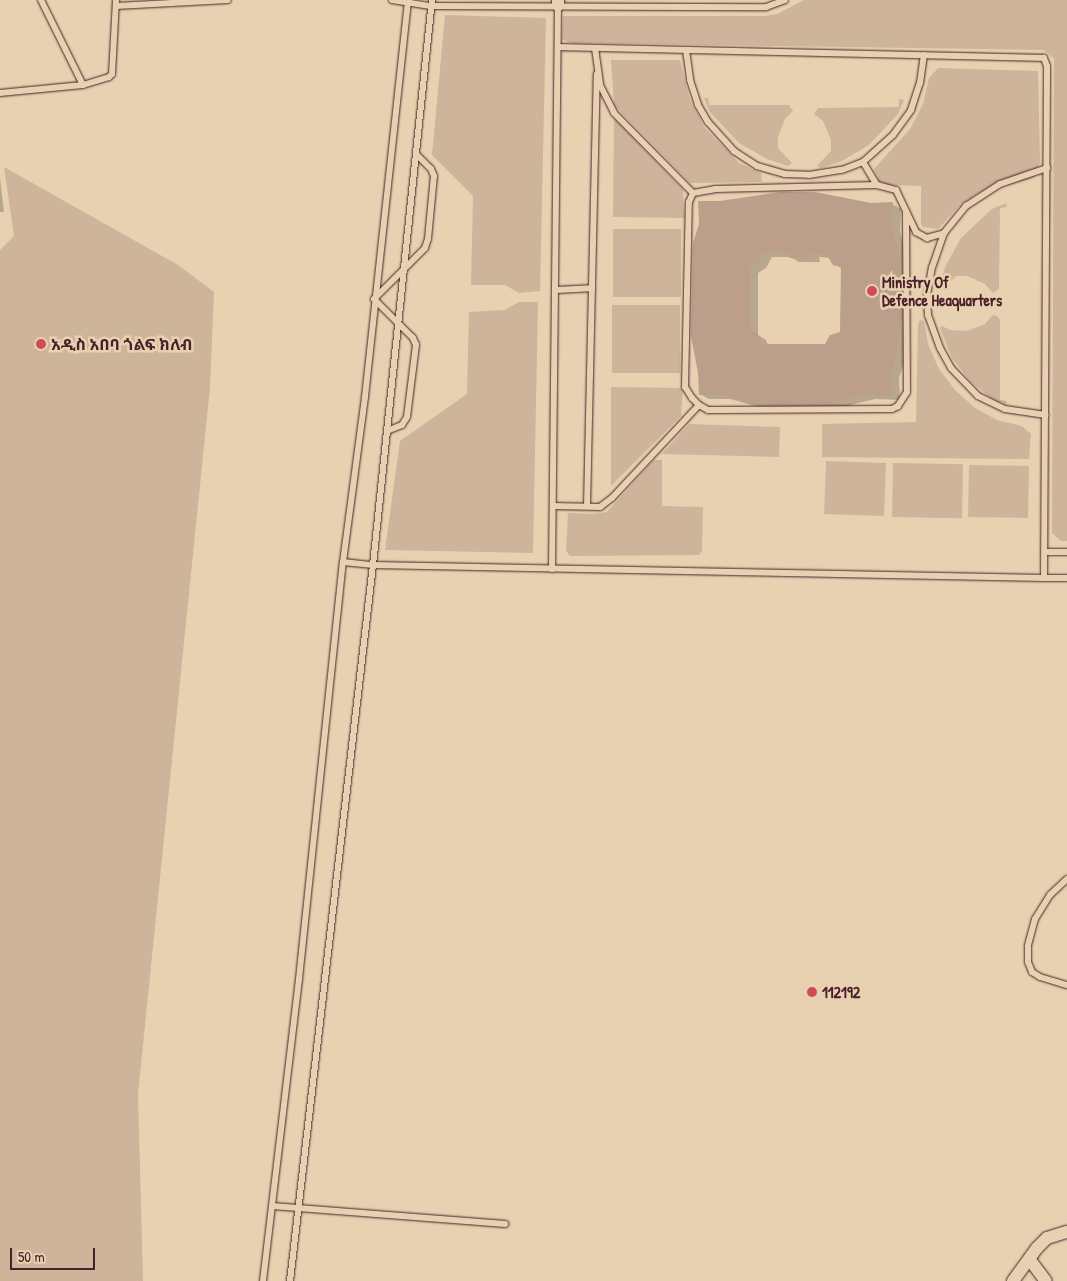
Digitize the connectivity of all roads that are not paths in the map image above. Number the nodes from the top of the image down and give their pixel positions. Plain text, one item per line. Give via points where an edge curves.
1 (41, 0) edge
2 (228, 0) edge
3 (392, 0) edge
4 (785, 0) edge
5 (407, 2) edge
6 (116, 3) edge
7 (432, 3) edge
8 (558, 3) edge
9 (558, 47) junction
10 (595, 48) junction
11 (686, 50) junction
12 (924, 55) junction
13 (597, 74) junction
14 (84, 85) junction
15 (0, 93) edge
16 (416, 154) junction
17 (863, 162) junction
18 (1047, 168) junction
19 (877, 185) junction
20 (693, 192) junction
21 (906, 211) junction
22 (944, 233) junction
23 (404, 269) junction
24 (592, 288) junction
25 (555, 290) junction
26 (374, 299) junction
27 (398, 324) junction
28 (699, 405) junction
29 (1046, 415) junction
30 (387, 431) junction
31 (553, 506) junction
32 (587, 506) junction
33 (1045, 552) junction
34 (1067, 552) edge
35 (343, 562) junction
36 (372, 565) junction
37 (552, 569) junction
38 (1044, 578) junction
39 (1067, 578) edge
40 (1067, 879) edge
41 (1067, 985) edge
42 (272, 1206) junction
43 (298, 1208) junction
44 (505, 1224) dead end
45 (1067, 1232) edge
46 (1030, 1260) junction
47 (1017, 1279) edge
48 (263, 1281) edge
49 (290, 1281) edge
50 (1046, 1281) edge

1 - 14 lane
2 - 6 lane
3 - 5 lane
4 - 8 lane via 766,7
5 - 7 lane
5 - 26 lane
6 - 14 lane via 112,74
7 - 8 lane
7 - 16 lane
8 - 9 lane
9 - 10 lane
9 - 25 lane
10 - 11 lane
10 - 13 lane
11 - 12 lane
11 - 17 lane via 698,105 734,151 750,161 785,174 809,175 842,170
12 - 17 lane via 920,83 911,110 893,135
12 - 18 lane via 1044,58 1048,66
13 - 20 lane via 614,113
13 - 24 lane
14 - 15 lane
16 - 23 lane
16 - 23 lane via 434,176 428,239 425,248
17 - 19 lane
18 - 22 lane via 1000,184 966,206
18 - 29 lane
19 - 20 lane
19 - 21 lane via 896,190
20 - 28 lane via 689,202 685,387
21 - 22 lane via 916,232 927,238
21 - 28 lane via 907,392 898,406 892,409 708,410
22 - 29 lane via 932,267 927,296 928,315 945,359 978,396 1006,409
23 - 26 lane
23 - 27 lane
24 - 25 lane
24 - 32 lane
25 - 31 lane
26 - 27 lane
26 - 35 lane
27 - 30 lane
27 - 30 lane via 416,345 410,408 402,424
28 - 32 lane via 612,498 600,506
29 - 33 lane
30 - 36 lane
31 - 32 lane
31 - 37 lane
33 - 34 lane
33 - 38 lane
35 - 36 lane
35 - 42 lane
36 - 37 lane
36 - 43 lane
37 - 38 lane
38 - 39 lane
40 - 41 lane via 1050,895 1035,919 1028,946 1028,962 1032,972
42 - 43 lane
42 - 48 lane
43 - 44 lane
43 - 49 lane
45 - 46 street via 1048,1238
46 - 47 street
46 - 50 street

